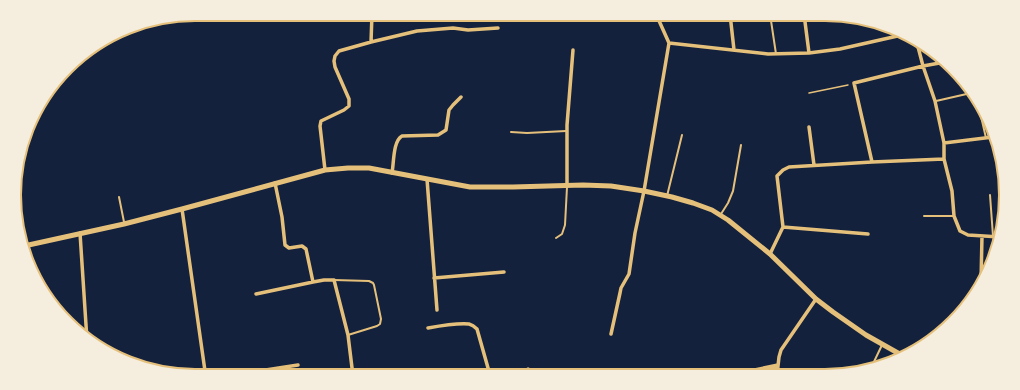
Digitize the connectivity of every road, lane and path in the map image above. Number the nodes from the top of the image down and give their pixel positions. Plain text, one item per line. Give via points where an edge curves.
1 (372, 21) edge
2 (659, 21) edge
3 (731, 21) edge
4 (771, 21) edge
5 (805, 21) edge
6 (498, 28) dead end
7 (896, 36) edge
8 (371, 42) junction
9 (669, 43) junction
10 (918, 48) edge
11 (573, 50) dead end
12 (734, 50) junction
13 (776, 54) junction
14 (809, 54) junction
15 (939, 63) edge
16 (923, 66) junction
17 (854, 83) junction
18 (809, 93) dead end
19 (967, 94) edge
20 (461, 97) dead end
21 (935, 101) junction
22 (982, 119) edge
23 (809, 127) dead end
24 (567, 131) junction
25 (511, 132) dead end
26 (682, 135) dead end
27 (986, 138) junction
28 (989, 138) edge
29 (944, 143) junction
30 (741, 146) dead end
31 (944, 160) junction
32 (872, 162) junction
33 (814, 165) junction
34 (325, 170) junction
35 (392, 173) junction
36 (427, 179) junction
37 (275, 183) junction
38 (567, 185) junction
39 (644, 191) junction
40 (990, 195) dead end
41 (667, 196) junction
42 (119, 197) dead end
43 (182, 209) junction
44 (720, 215) junction
45 (924, 216) dead end
46 (954, 216) junction
47 (124, 224) junction
48 (783, 228) junction
49 (80, 233) junction
50 (868, 234) dead end
51 (982, 236) junction
52 (993, 237) joint
53 (556, 238) dead end
54 (28, 245) edge
55 (770, 254) junction
56 (982, 270) edge
57 (504, 272) dead end
58 (434, 278) junction
59 (334, 280) junction
60 (314, 282) junction
61 (256, 294) dead end
62 (816, 299) junction
63 (436, 310) dead end
64 (428, 328) dead end
65 (86, 331) edge
66 (611, 334) dead end
67 (348, 335) junction
68 (882, 344) junction
69 (898, 353) edge
70 (874, 362) edge
71 (298, 365) dead end
72 (778, 365) junction
73 (205, 369) edge
74 (272, 369) edge
75 (352, 369) edge
76 (488, 369) edge
77 (759, 369) edge
78 (778, 369) edge

1 - 8 street
2 - 9 street
3 - 12 street
4 - 13 lane
5 - 14 street
6 - 8 street via 417,31
7 - 14 street
8 - 34 street via 339,51 335,56 335,67 349,99 349,106 322,121 320,126
9 - 12 street
9 - 39 street
10 - 16 street
11 - 24 street
12 - 13 street
13 - 14 street
15 - 16 street
16 - 17 street
16 - 21 street
17 - 18 path
17 - 32 street
19 - 21 lane
20 - 35 street via 449,110 446,130 443,133 399,138
21 - 29 street
22 - 27 lane
23 - 33 street
24 - 25 lane
24 - 38 street
26 - 41 lane
27 - 28 street
27 - 29 street
29 - 31 street
30 - 44 lane via 733,191
31 - 32 street
31 - 46 street via 952,191
32 - 33 street
33 - 48 street via 789,166 778,176
34 - 35 main road via 369,168
34 - 37 main road
35 - 36 main road
36 - 38 main road via 470,187
36 - 58 street
37 - 43 main road
37 - 60 street via 285,245 289,248 302,246 306,249
38 - 39 main road via 610,186
38 - 53 lane via 566,225 562,234
39 - 41 main road
39 - 66 street via 629,274 621,288
40 - 52 lane
41 - 44 main road via 693,203
42 - 47 lane
43 - 47 main road
43 - 73 street
44 - 55 main road
45 - 46 lane
46 - 51 street via 960,231 968,235
47 - 49 main road
48 - 50 street
48 - 55 street
49 - 54 main road
49 - 65 street
51 - 52 street
51 - 56 street
55 - 62 main road
57 - 58 street
58 - 63 street
59 - 60 street
59 - 67 street
59 - 67 lane via 369,281 374,285 380,324
60 - 61 street
62 - 68 main road
62 - 72 street via 781,350
64 - 76 street via 470,324 475,326
67 - 75 street
68 - 69 main road
68 - 70 lane
71 - 74 street
72 - 77 street
72 - 78 street

